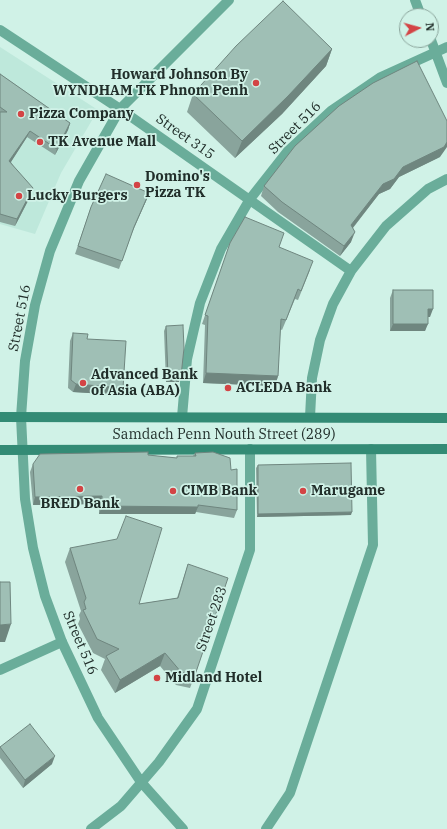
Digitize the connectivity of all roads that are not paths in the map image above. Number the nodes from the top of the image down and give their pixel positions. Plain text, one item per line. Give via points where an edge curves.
1 (229, 0) edge
2 (0, 30) edge
3 (447, 47) edge
4 (434, 48) edge
5 (435, 51) junction
6 (447, 83) edge
7 (120, 109) junction
8 (447, 179) edge
9 (250, 200) junction
10 (351, 271) junction
11 (0, 417) edge
12 (21, 417) junction
13 (182, 417) junction
14 (310, 417) junction
15 (447, 418) edge
16 (250, 449) junction
17 (372, 449) junction
18 (447, 449) edge
19 (0, 450) edge
20 (21, 450) junction
21 (62, 642) junction
22 (0, 670) edge
23 (141, 782) junction
24 (91, 829) edge
25 (183, 829) edge
26 (266, 829) edge

1 - 7 street, Street 516
2 - 7 street, Street 315
3 - 5 street, Street 516
4 - 5 street
5 - 6 street
5 - 9 street, Street 516 via 381,77 331,111 287,152
7 - 9 street, Street 315
7 - 12 street, Street 516 via 79,181 50,251 31,326
8 - 10 street via 428,190 386,226
9 - 10 street, Street 315
9 - 13 street, Street 516 via 221,249 200,303 187,359
10 - 14 street via 333,304 320,340 312,378
11 - 12 main road, Samdach Penn Nouth Street (289)
12 - 13 main road, Samdach Penn Nouth Street (289)
12 - 20 street, Street 516
13 - 14 main road, Samdach Penn Nouth Street (289)
14 - 15 main road, Samdach Penn Nouth Street (289)
16 - 17 main road, Samdach Penn Nouth Street (289)
16 - 20 main road, Samdach Penn Nouth Street (289)
16 - 23 street, Street 283 via 250,550 197,709 159,762
17 - 18 main road, Samdach Penn Nouth Street (289)
17 - 26 street via 373,545 290,793
19 - 20 main road, Samdach Penn Nouth Street (289)
20 - 21 street, Street 516 via 33,548 45,596
21 - 22 street
21 - 23 street, Street 516 via 98,718
23 - 24 street, Street 283 via 121,806
23 - 25 street, Street 516

